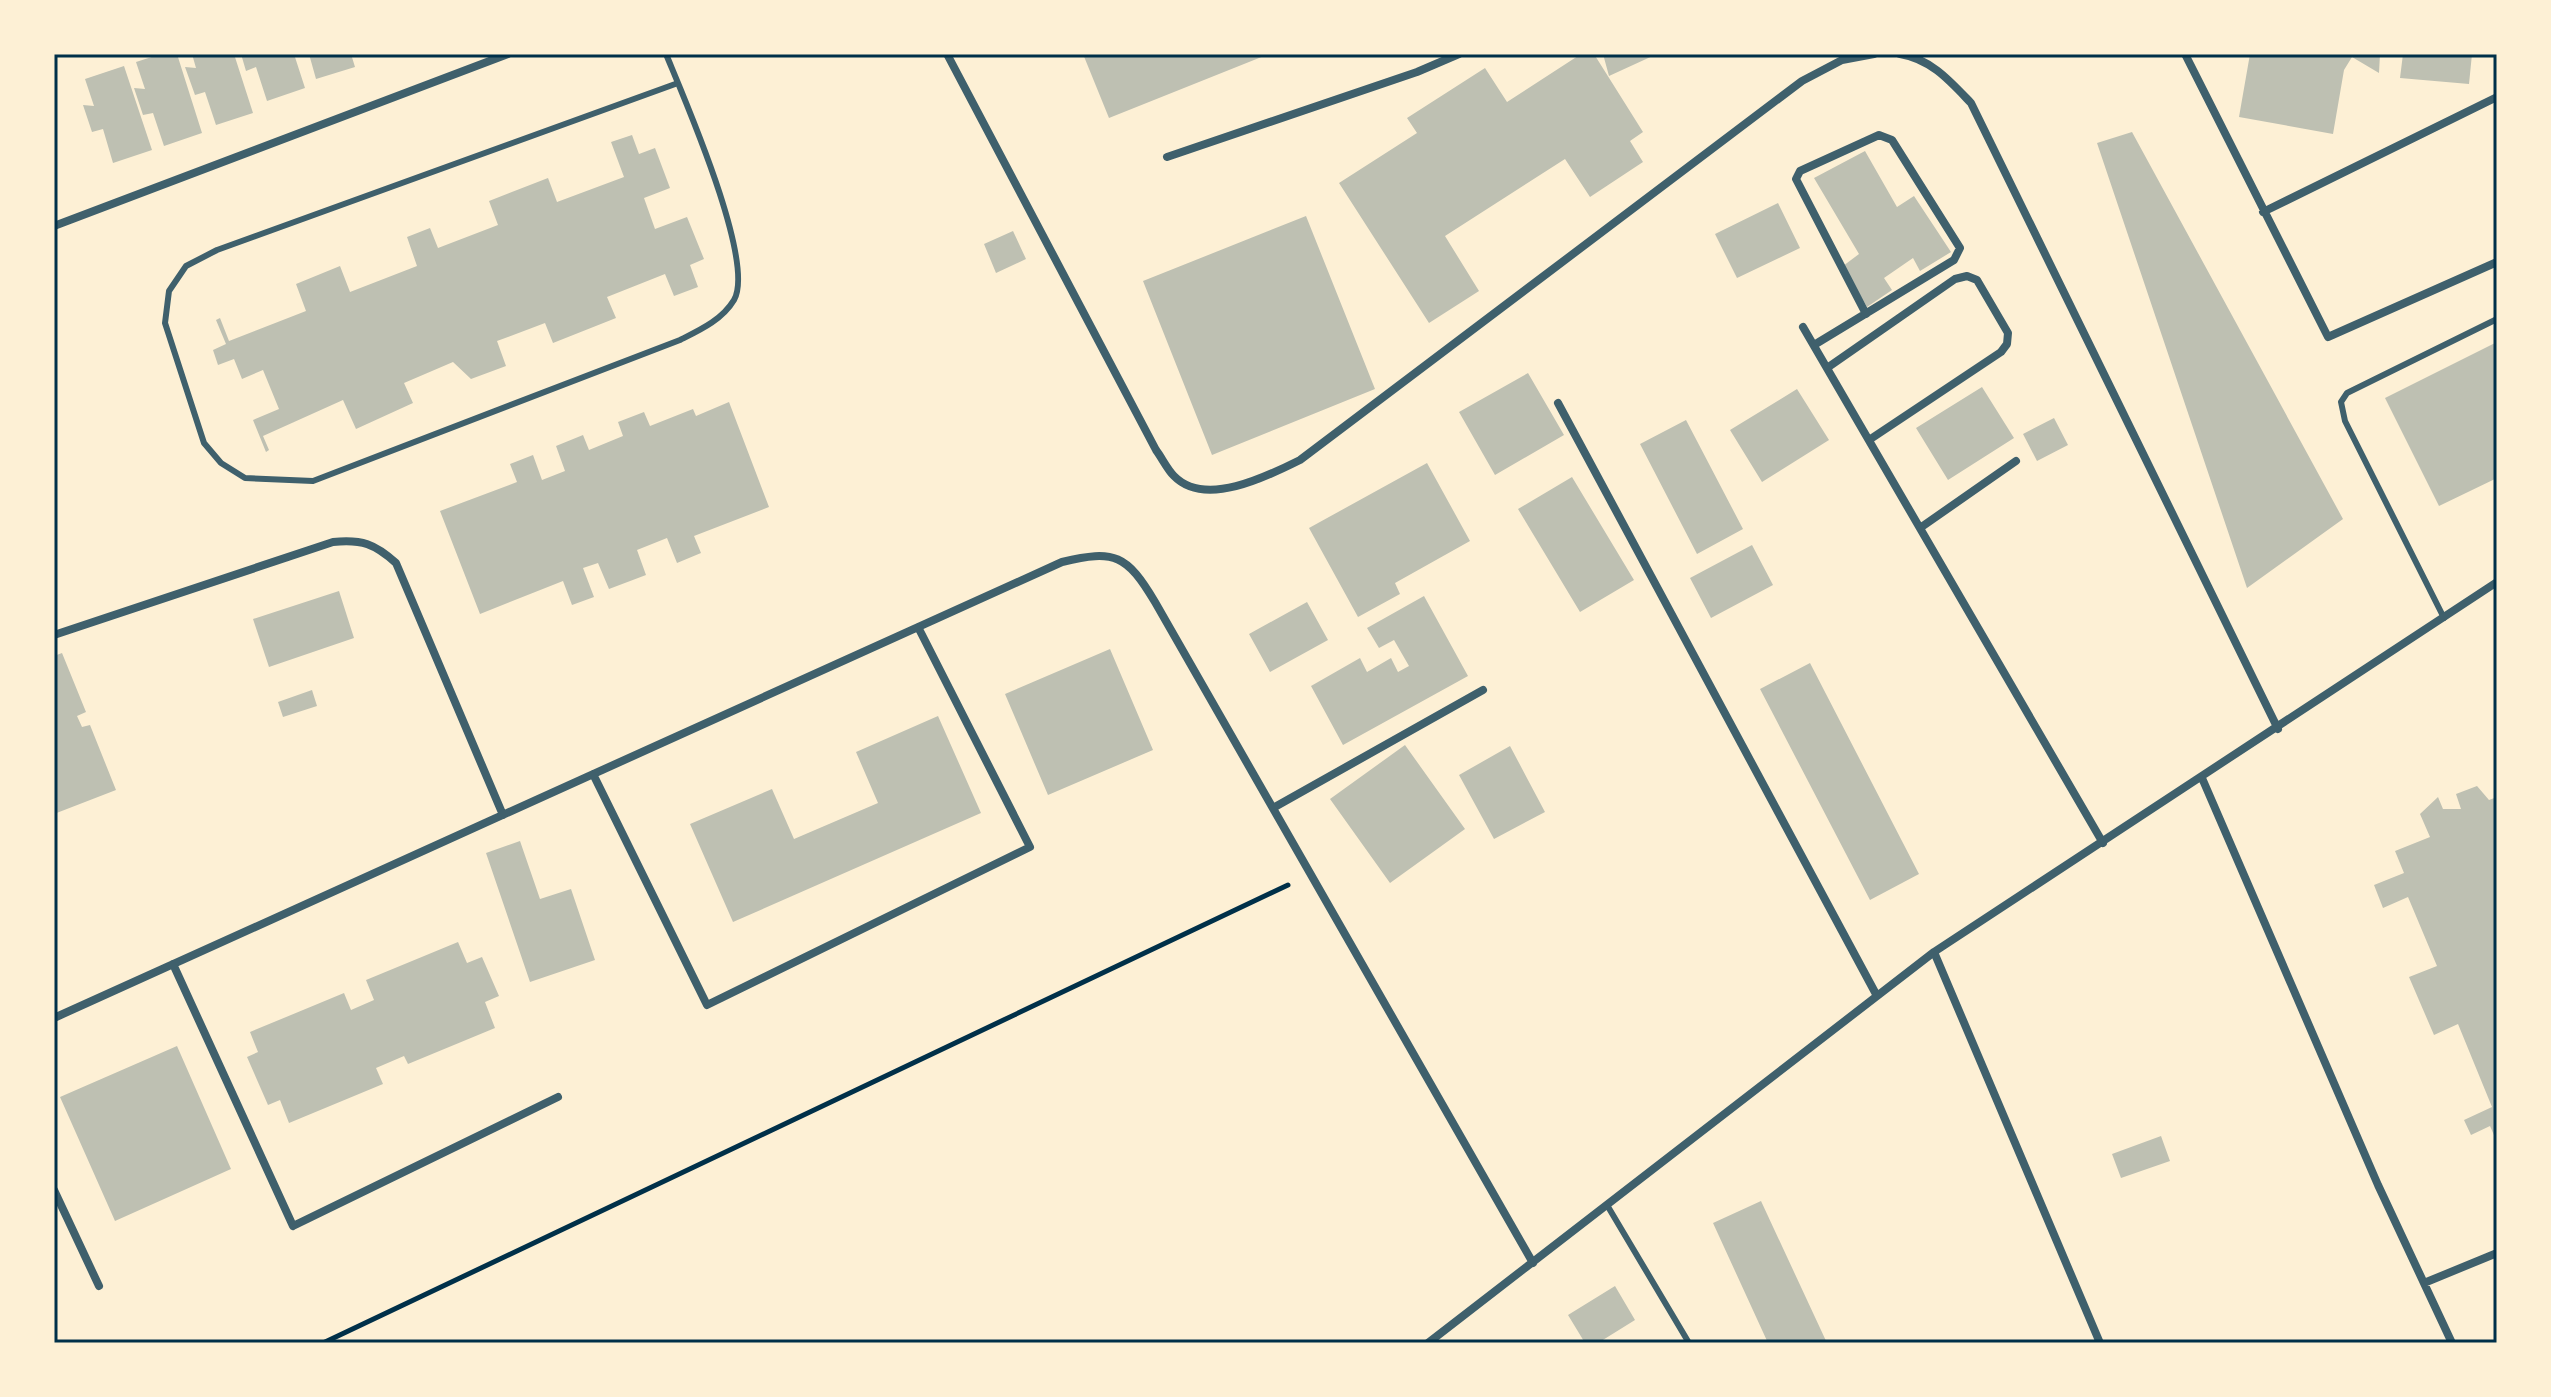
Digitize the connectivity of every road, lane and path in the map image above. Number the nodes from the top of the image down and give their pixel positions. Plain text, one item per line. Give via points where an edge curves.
1 (508, 54) edge
2 (666, 54) edge
3 (947, 54) edge
4 (1459, 54) edge
5 (1874, 54) edge
6 (1900, 54) edge
7 (2185, 54) edge
8 (678, 83) junction
9 (2497, 97) edge
10 (1167, 157) dead end
11 (2263, 212) junction
12 (54, 226) edge
13 (2497, 262) edge
14 (1866, 314) junction
15 (2497, 319) edge
16 (1803, 327) dead end
17 (1814, 345) junction
18 (1827, 368) junction
19 (1558, 403) dead end
20 (1869, 440) junction
21 (2016, 461) dead end
22 (1920, 528) junction
23 (2497, 582) edge
24 (2444, 618) junction
25 (918, 627) junction
26 (54, 635) edge
27 (1483, 690) dead end
28 (2278, 729) junction
29 (593, 774) junction
30 (2202, 778) junction
31 (1273, 808) junction
32 (503, 815) junction
33 (2103, 843) junction
34 (1311, 874) junction
35 (1934, 952) junction
36 (173, 964) junction
37 (1877, 996) junction
38 (54, 1018) edge
39 (558, 1097) dead end
40 (54, 1190) edge
41 (1607, 1205) junction
42 (2497, 1253) edge
43 (1533, 1263) junction
44 (2424, 1283) junction
45 (99, 1286) dead end
46 (323, 1343) edge
47 (1428, 1343) edge
48 (1689, 1343) edge
49 (2100, 1343) edge
50 (2452, 1343) edge

1 - 12 street
2 - 8 lane
3 - 5 street via 1156,450 1175,478 1201,491 1268,476 1300,460 1802,81 1842,60
4 - 10 street
6 - 28 street via 1917,56 1943,73 1971,103
7 - 11 street
8 - 8 lane via 217,250 186,266 169,291 165,323 204,443 221,463 245,478 313,481 680,340 712,323 735,299 735,238
9 - 11 street
11 - 13 street via 2328,337
14 - 14 street via 1954,260 1960,248 1892,140 1879,135 1800,171 1796,179
14 - 17 street
15 - 24 lane via 2347,393 2341,402 2345,421
16 - 17 street
17 - 18 street
18 - 20 street
18 - 20 street via 1955,279 1967,276 1977,280 2008,333 2001,352
19 - 37 street
20 - 22 street
21 - 22 street
22 - 33 street
23 - 24 street
24 - 28 street
25 - 29 street
25 - 29 street via 1030,847 707,1005
25 - 31 street via 1062,562 1091,555 1118,557 1136,570
26 - 32 street via 333,542 359,539 396,563
27 - 31 street
28 - 30 street
29 - 32 street
30 - 33 street
30 - 44 street
31 - 34 street
32 - 36 street
33 - 35 street
34 - 43 street
34 - 46 path
35 - 37 street
35 - 49 street
36 - 38 street
36 - 39 street via 293,1226
37 - 41 street
40 - 45 street
41 - 43 street
41 - 48 lane
42 - 44 street
43 - 47 street
44 - 50 street

